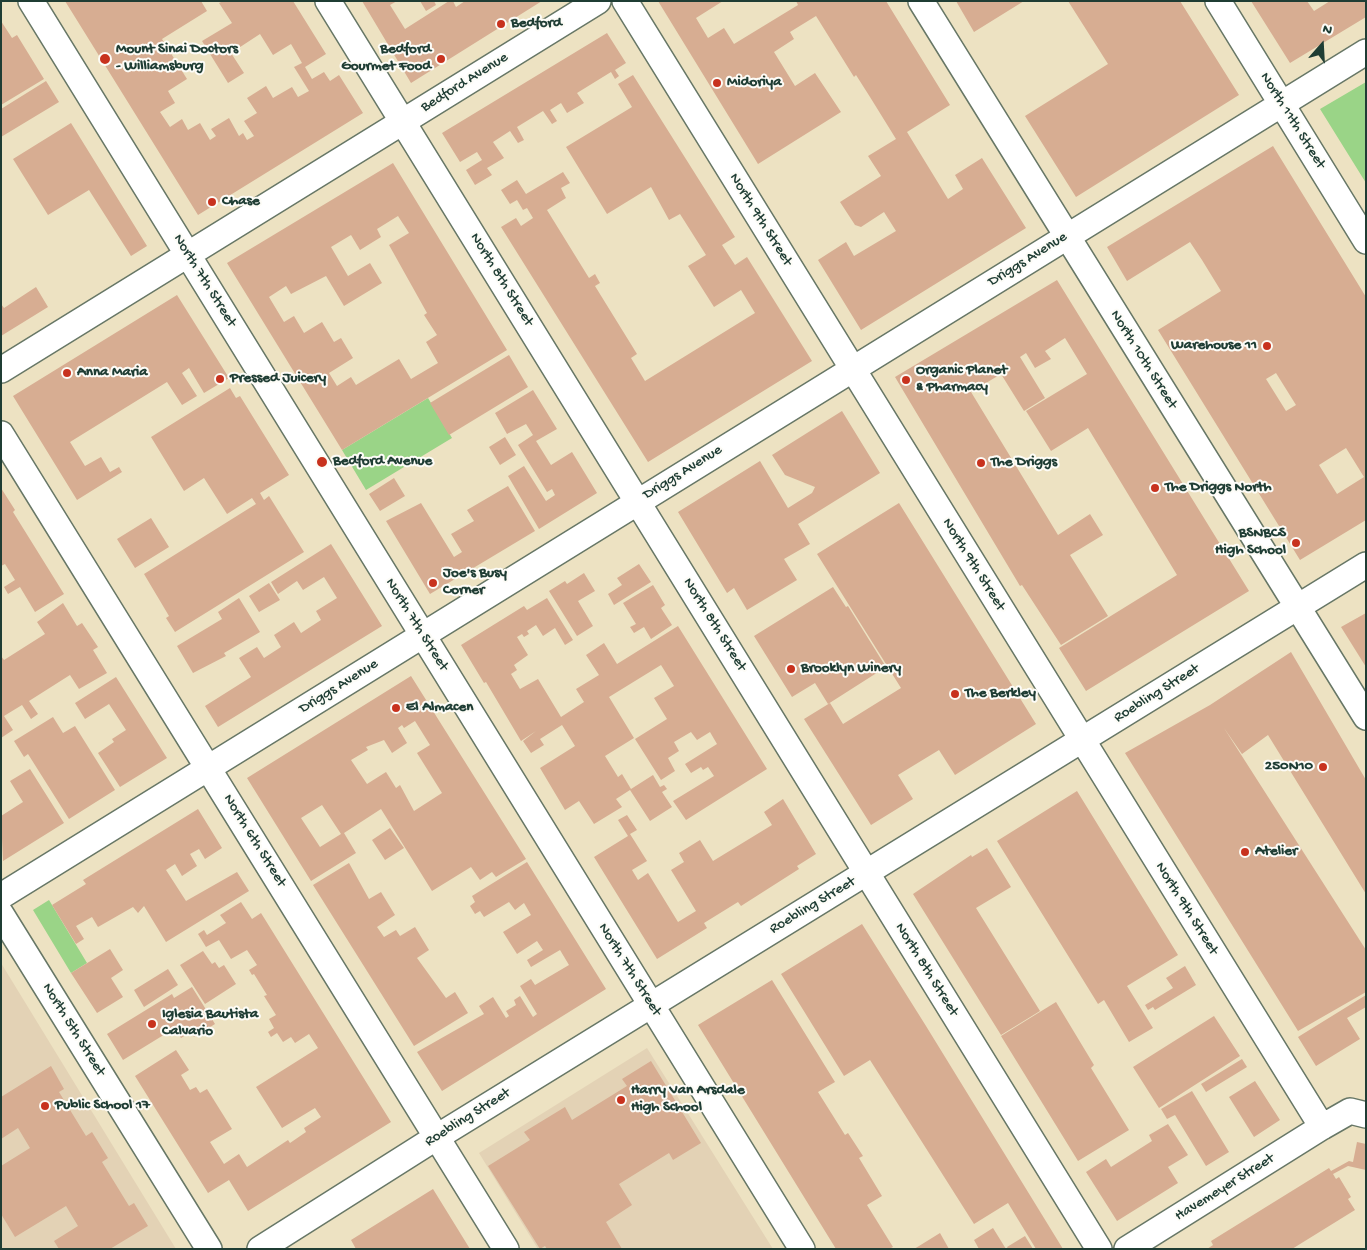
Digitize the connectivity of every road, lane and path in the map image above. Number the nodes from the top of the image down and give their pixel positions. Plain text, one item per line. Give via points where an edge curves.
1 (31, 1) edge
2 (328, 1) edge
3 (598, 1) edge
4 (625, 1) edge
5 (921, 1) edge
6 (1218, 1) edge
7 (1366, 52) edge
8 (1281, 104) junction
9 (402, 122) junction
10 (1067, 236) junction
11 (1366, 241) edge
12 (188, 254) junction
13 (852, 369) junction
14 (1, 370) edge
15 (1, 434) edge
16 (638, 501) junction
17 (1366, 565) edge
18 (1297, 607) junction
19 (422, 635) junction
20 (1366, 717) edge
21 (1082, 741) junction
22 (208, 767) junction
23 (867, 873) junction
24 (1, 896) edge
25 (1, 914) edge
26 (651, 1006) junction
27 (1366, 1115) edge
28 (1322, 1127) junction
29 (437, 1137) junction
30 (208, 1249) edge
31 (260, 1249) edge
32 (506, 1249) edge
33 (802, 1249) edge
34 (1099, 1249) edge
35 (1128, 1249) edge

1 - 12 street, North 7th Street
2 - 9 street, North 8th Street
3 - 9 street, Bedford Avenue
4 - 13 street, North 9th Street
5 - 10 street, North 10th Street
6 - 8 street, North 11th Street
7 - 8 street, Driggs Avenue
8 - 10 street, Driggs Avenue
8 - 11 street, North 11th Street
9 - 12 street, Bedford Avenue
9 - 16 street, North 8th Street
10 - 13 street, Driggs Avenue
10 - 18 street, North 10th Street
12 - 14 street, Bedford Avenue
12 - 19 street, North 7th Street
13 - 16 street, Driggs Avenue
13 - 21 street, North 9th Street
15 - 22 street, North 6th Street
16 - 19 street, Driggs Avenue
16 - 23 street, North 8th Street
17 - 18 street, Roebling Street
18 - 20 street, North 10th Street
18 - 21 street, Roebling Street
19 - 22 street, Driggs Avenue
19 - 26 street, North 7th Street
21 - 23 street, Roebling Street
21 - 28 street, North 9th Street
22 - 24 street, Driggs Avenue
22 - 29 street, North 6th Street
23 - 26 street, Roebling Street
23 - 34 street, North 8th Street
25 - 30 street, North 5th Street
26 - 29 street, Roebling Street
26 - 33 street, North 7th Street
27 - 28 street, Havemeyer Street via 1350,1112
28 - 35 street, Havemeyer Street
29 - 31 street, Roebling Street
29 - 32 street, North 6th Street

